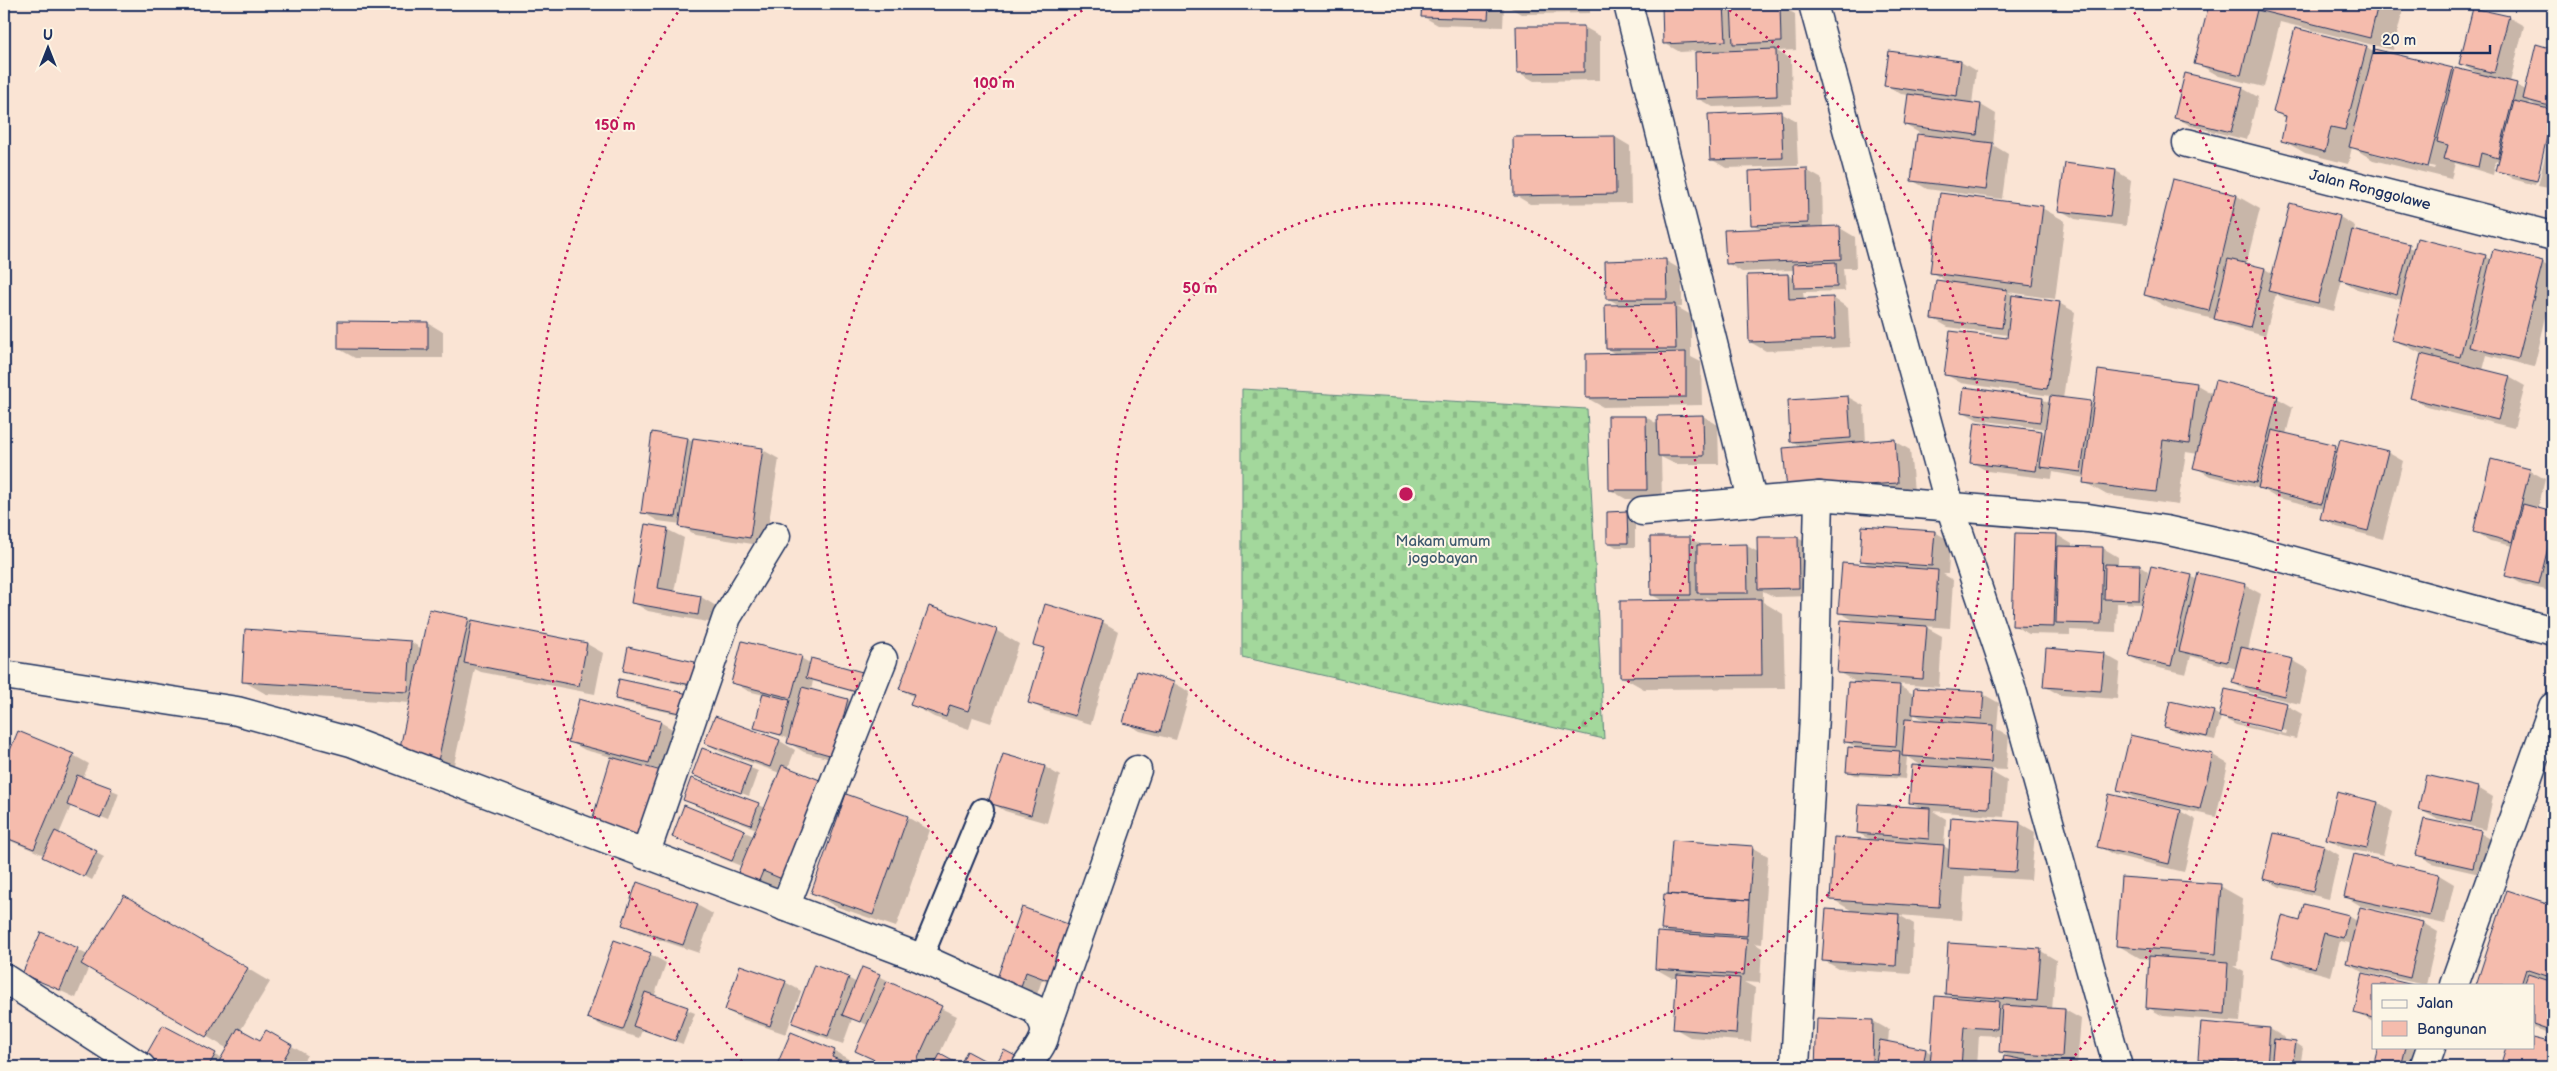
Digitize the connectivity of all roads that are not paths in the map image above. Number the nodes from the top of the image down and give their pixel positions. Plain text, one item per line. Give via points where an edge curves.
1 (1628, 4) edge
2 (1814, 4) edge
3 (2187, 143) dead end
4 (2553, 236) edge
5 (1819, 496) junction
6 (1752, 503) junction
7 (1950, 506) junction
8 (1642, 511) dead end
9 (776, 536) dead end
10 (2553, 631) edge
11 (883, 659) dead end
12 (4, 675) edge
13 (2553, 707) edge
14 (1137, 770) dead end
15 (982, 810) dead end
16 (645, 855) junction
17 (785, 907) junction
18 (921, 958) junction
19 (4, 978) edge
20 (2454, 984) edge
21 (1046, 1030) junction
22 (2431, 1048) edge
23 (141, 1067) edge
24 (1026, 1067) edge
25 (1794, 1067) edge
26 (2118, 1067) edge
27 (2424, 1067) edge

1 - 6 street
2 - 7 street
3 - 4 street, Jalan Ronggolawe
5 - 6 street
5 - 7 street
5 - 25 street via 1814,716
6 - 8 street
7 - 10 street via 2088,518 2174,532 2246,548
7 - 26 street via 2010,684
9 - 16 street via 728,617
11 - 17 street
12 - 16 street via 237,711 302,727 351,742
13 - 20 street
14 - 21 street
15 - 18 lane
16 - 17 street
17 - 18 street
18 - 21 street via 1034,1009 1045,1021
19 - 23 street
21 - 24 street via 1044,1040
22 - 27 street

